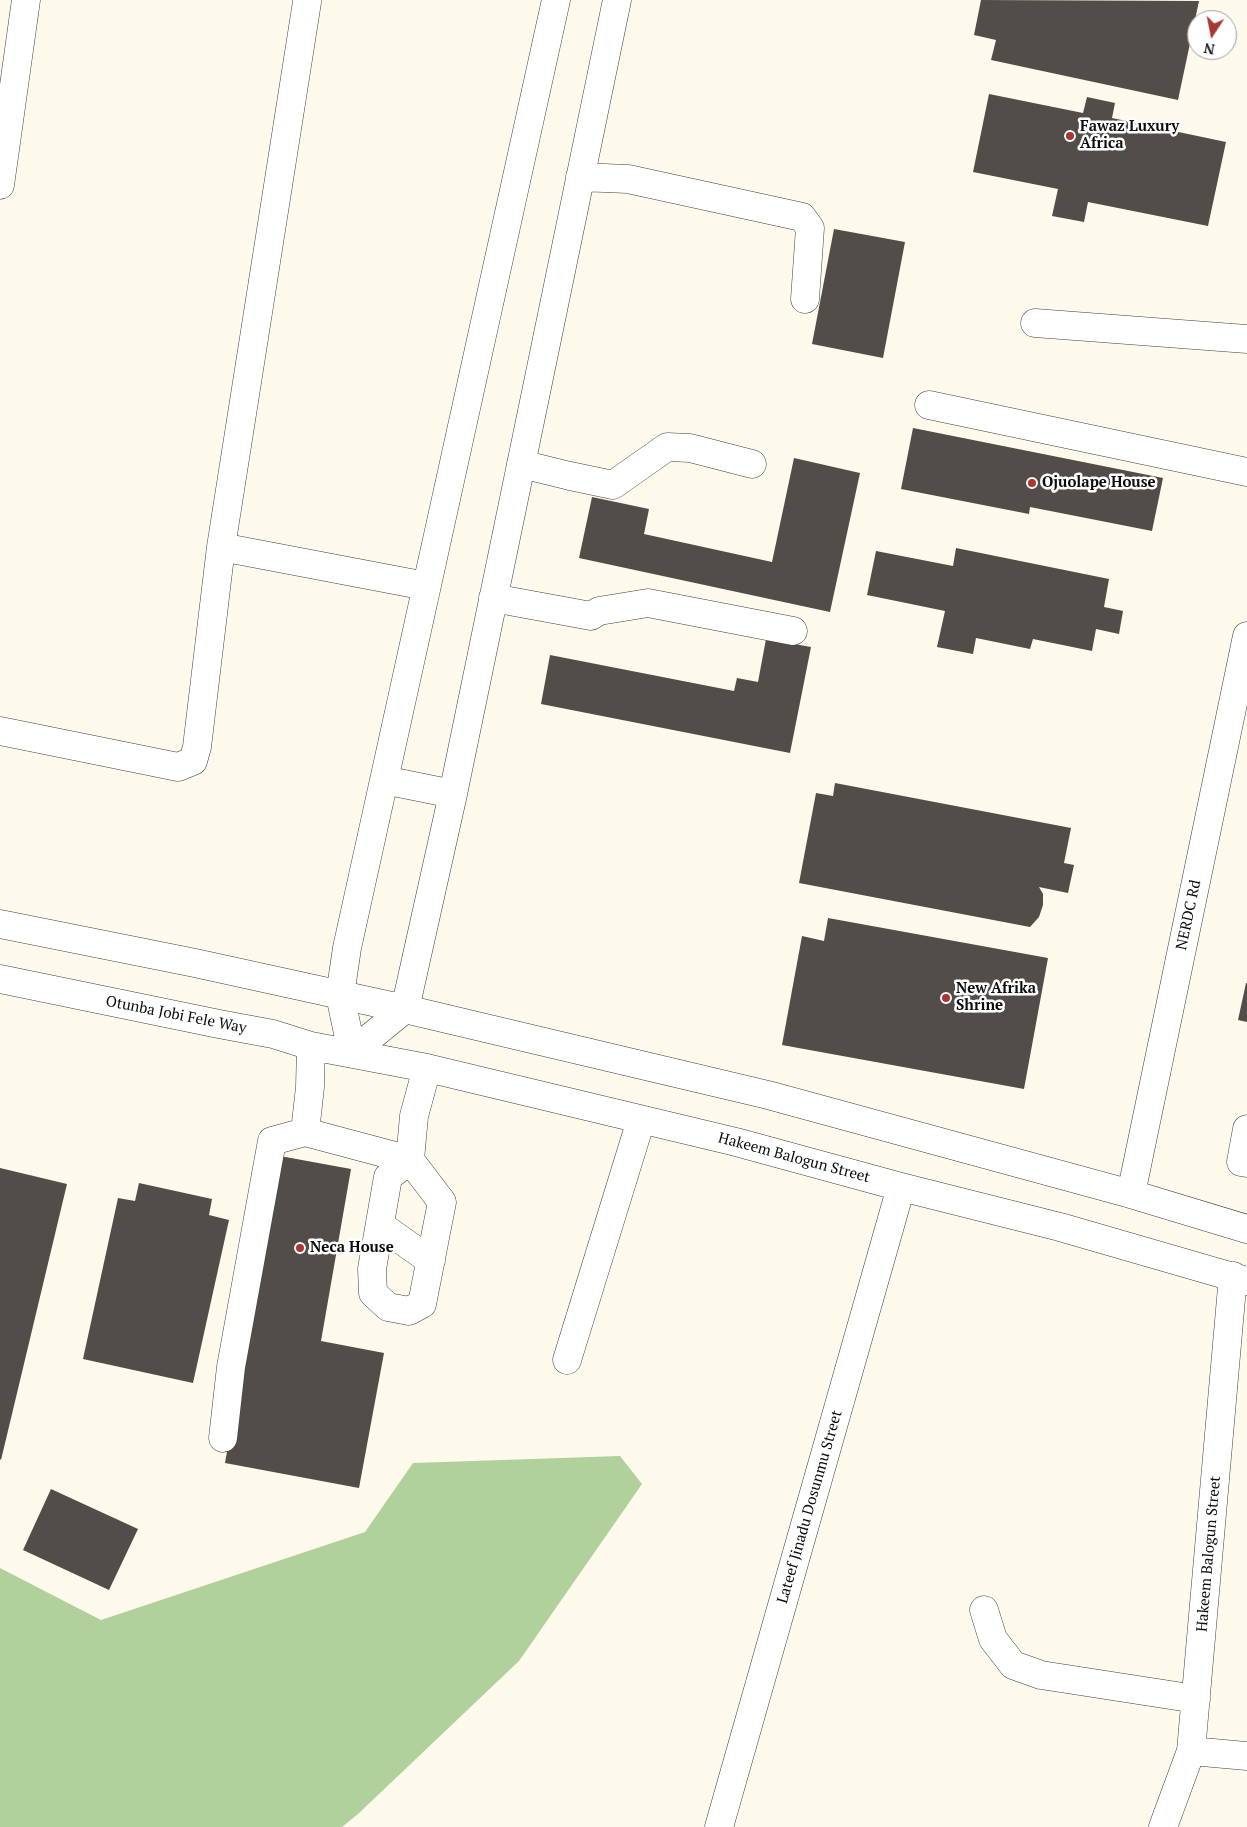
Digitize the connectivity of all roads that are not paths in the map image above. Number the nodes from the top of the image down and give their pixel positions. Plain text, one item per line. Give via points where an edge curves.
1 (26, 0) edge
2 (617, 0) edge
3 (307, 2) dead end
4 (553, 3) edge
5 (580, 177) junction
6 (0, 185) edge
7 (805, 299) dead end
8 (1035, 322) dead end
9 (1247, 339) edge
10 (929, 405) dead end
11 (520, 464) junction
12 (752, 464) dead end
13 (1247, 472) edge
14 (221, 547) junction
15 (426, 586) junction
16 (494, 598) junction
17 (793, 631) dead end
18 (1247, 636) edge
19 (0, 731) edge
20 (384, 780) junction
21 (453, 794) junction
22 (0, 924) edge
23 (0, 979) edge
24 (340, 994) junction
25 (405, 1009) junction
26 (311, 1046) junction
27 (352, 1052) junction
28 (427, 1068) junction
29 (641, 1120) junction
30 (1247, 1130) edge
31 (305, 1132) junction
32 (410, 1160) junction
33 (1247, 1163) edge
34 (901, 1186) junction
35 (1131, 1194) junction
36 (380, 1225) junction
37 (1247, 1229) edge
38 (431, 1261) junction
39 (1240, 1279) edge
40 (567, 1360) dead end
41 (223, 1438) dead end
42 (984, 1610) dead end
43 (1196, 1699) junction
44 (1191, 1751) junction
45 (1247, 1756) edge
46 (719, 1827) edge
47 (1163, 1827) edge

1 - 6 street
2 - 5 street
3 - 14 street
4 - 15 street
5 - 7 street via 628,179 802,217 810,228
5 - 11 street
8 - 9 street
10 - 13 street
11 - 12 street via 613,485 667,447 690,448
11 - 16 street
14 - 15 street
14 - 19 street via 193,761 178,767
15 - 20 street
16 - 17 street via 591,616 599,611 648,603
16 - 21 street
18 - 35 street, NERDC Rd
20 - 21 street
20 - 24 street
21 - 25 street
22 - 24 street
23 - 26 street, Otunba Jobi Fele Way via 273,1034
24 - 25 street
24 - 27 street
25 - 27 street
25 - 35 street via 768,1095
26 - 27 street, Otunba Jobi Fele Way
26 - 31 street
27 - 28 street, Hakeem Balogun Street
28 - 29 street, Hakeem Balogun Street
28 - 32 street via 414,1116
29 - 34 street, Hakeem Balogun Street
29 - 40 street
30 - 33 street via 1241,1162
31 - 32 street
31 - 41 street via 272,1141 231,1367
32 - 36 street via 388,1177
32 - 38 street via 442,1202
34 - 39 street, Hakeem Balogun Street via 1060,1227
34 - 46 street, Lateef Jinadu Dosunmu Street
35 - 37 street
36 - 38 street
36 - 38 street via 372,1269 373,1294 388,1308 409,1311 422,1304
39 - 43 street, Hakeem Balogun Street
42 - 43 street via 993,1639 1013,1665 1041,1674
43 - 44 street, Hakeem Balogun Street
44 - 45 street
44 - 47 street, Hakeem Balogun Street

